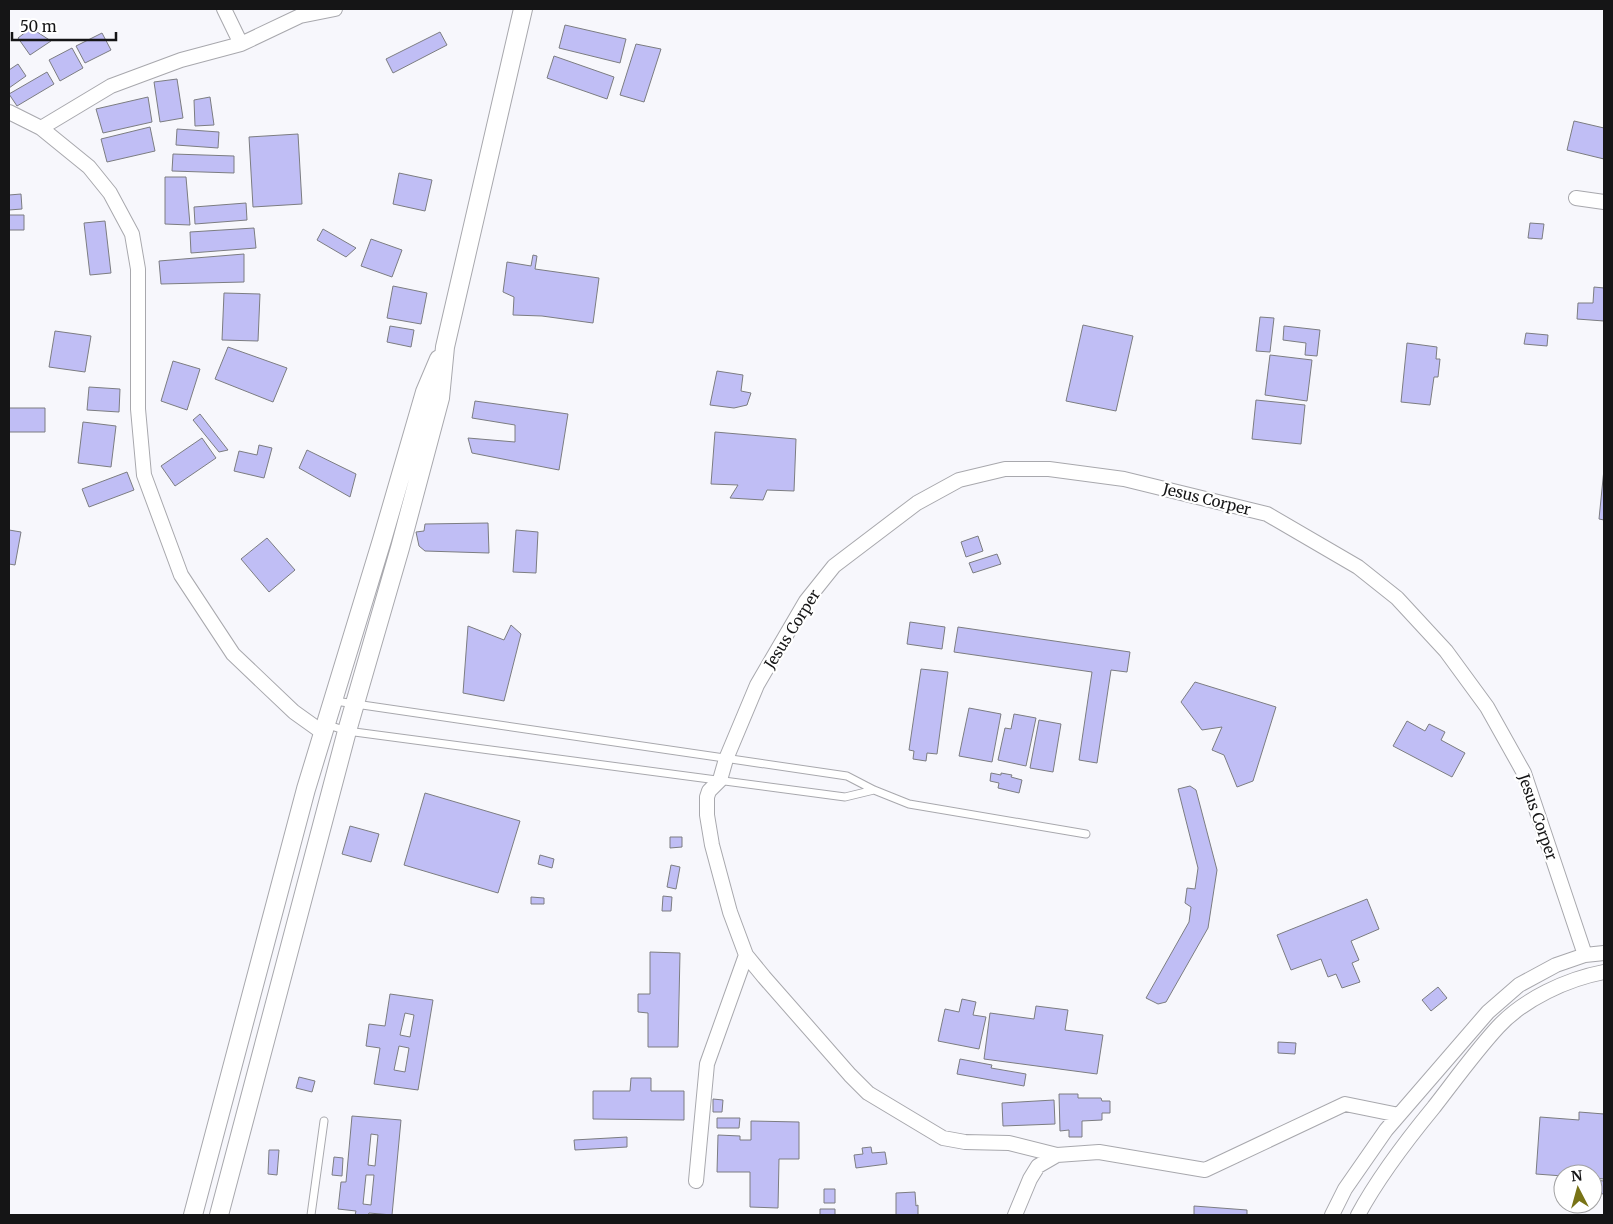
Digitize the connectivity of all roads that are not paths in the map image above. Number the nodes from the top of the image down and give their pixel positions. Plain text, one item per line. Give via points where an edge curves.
1 (224, 9) edge
2 (335, 9) edge
3 (523, 9) edge
4 (241, 44) junction
5 (9, 112) edge
6 (41, 128) junction
7 (1576, 198) dead end
8 (1604, 202) edge
9 (445, 347) junction
10 (332, 701) junction
11 (355, 704) junction
12 (324, 728) junction
13 (347, 731) junction
14 (726, 759) junction
15 (720, 780) junction
16 (874, 790) junction
17 (1086, 834) dead end
18 (1604, 953) edge
19 (746, 954) junction
20 (1585, 955) junction
21 (1604, 972) edge
22 (1399, 1115) junction
23 (324, 1121) dead end
24 (1057, 1156) junction
25 (696, 1181) dead end
26 (194, 1215) edge
27 (219, 1215) edge
28 (311, 1215) edge
29 (1014, 1215) edge
30 (1332, 1215) edge
31 (1358, 1215) edge

1 - 4 street
2 - 4 street via 300,16
3 - 9 street
4 - 6 street via 181,60 111,86
5 - 6 street
6 - 12 street via 89,167 110,193 132,234 138,269 138,410 144,475 181,575 233,654 294,712
7 - 8 street
9 - 10 street via 425,392
9 - 11 street via 440,398
10 - 11 lane
10 - 12 street
11 - 13 street
11 - 14 lane
12 - 13 lane
12 - 26 street
13 - 15 lane
13 - 27 street
14 - 15 street, Jesus Corper
14 - 16 lane via 847,776
14 - 20 street, Jesus Corper via 758,686 806,601 834,566 917,503 959,480 1004,469 1048,469 1124,479 1267,514 1358,567 1397,598 1446,651 1477,693 1524,773
15 - 16 lane via 845,797
15 - 19 street, Jesus Corper via 709,791 707,815 730,912
16 - 17 lane via 909,804
18 - 20 street
19 - 24 street, Jesus Corper via 868,1093 943,1138 1009,1143
19 - 25 street via 706,1064
20 - 22 street via 1556,965 1519,985 1488,1012
21 - 31 street via 1562,984 1528,1003 1499,1026 1405,1144
22 - 24 street via 1345,1104 1205,1170 1099,1152
22 - 30 street via 1345,1189
23 - 28 lane
24 - 29 street via 1038,1166

